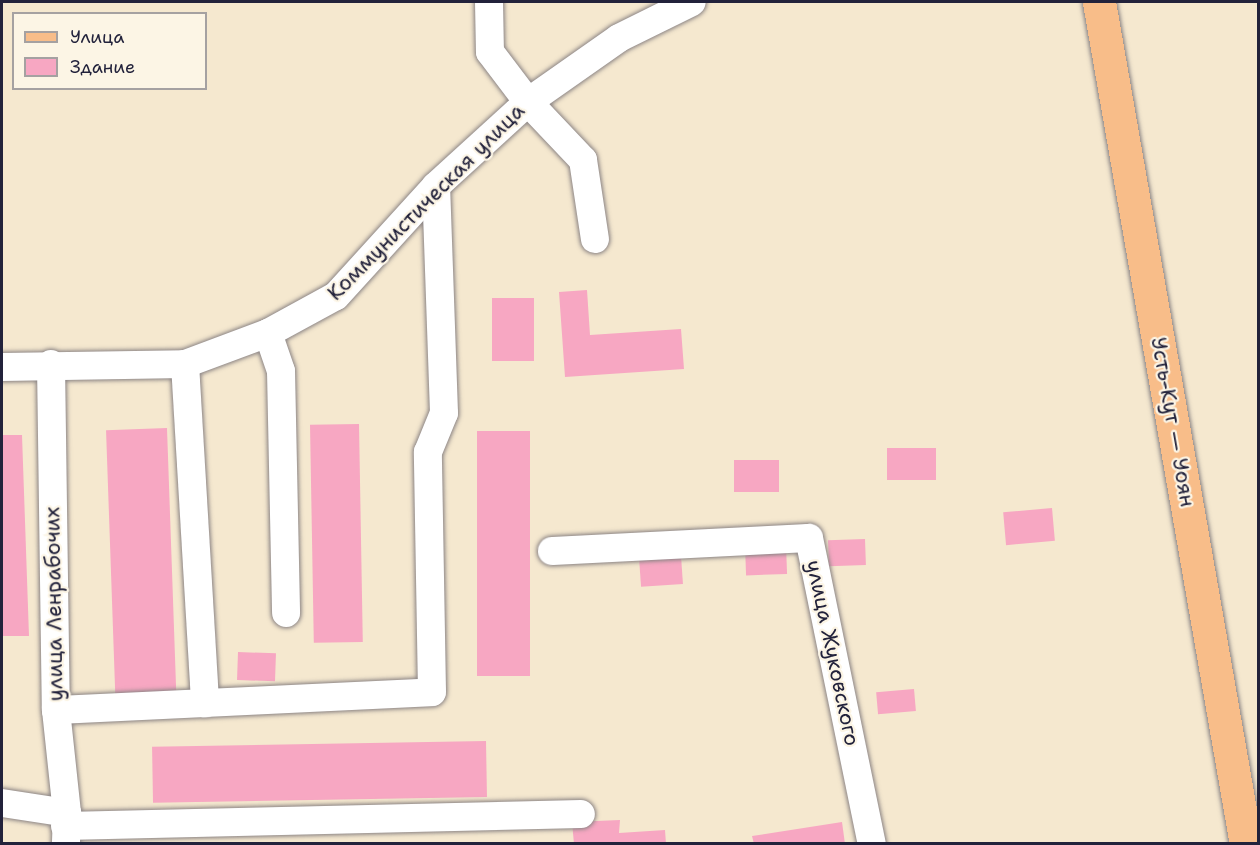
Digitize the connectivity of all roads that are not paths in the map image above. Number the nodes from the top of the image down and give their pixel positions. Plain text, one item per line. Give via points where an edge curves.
1 (489, 2) edge
2 (692, 2) edge
3 (1099, 2) edge
4 (528, 102) junction
5 (436, 186) junction
6 (595, 238) dead end
7 (268, 333) junction
8 (51, 364) junction
9 (185, 364) junction
10 (2, 367) edge
11 (552, 551) dead end
12 (286, 613) dead end
13 (205, 703) junction
14 (56, 710) junction
15 (2, 803) edge
16 (581, 814) dead end
17 (66, 827) edge
18 (872, 843) edge
19 (1246, 843) edge

1 - 4 street via 490,52
2 - 4 street, Коммунистическая улица via 620,38
3 - 19 main road, Усть-Кут — Уоян
4 - 5 street, Коммунистическая улица
4 - 6 street via 583,160
5 - 7 street, Коммунистическая улица via 336,296
5 - 13 street via 444,413 428,452 432,692
7 - 9 street, Коммунистическая улица
7 - 12 street via 280,371
8 - 9 street, Коммунистическая улица
8 - 10 street, Коммунистическая улица
8 - 14 street, улица Ленрабочих
9 - 13 street
11 - 18 street, улица Жуковского via 809,538
13 - 14 street
14 - 17 street, улица Ленрабочих
15 - 17 street
16 - 17 street

